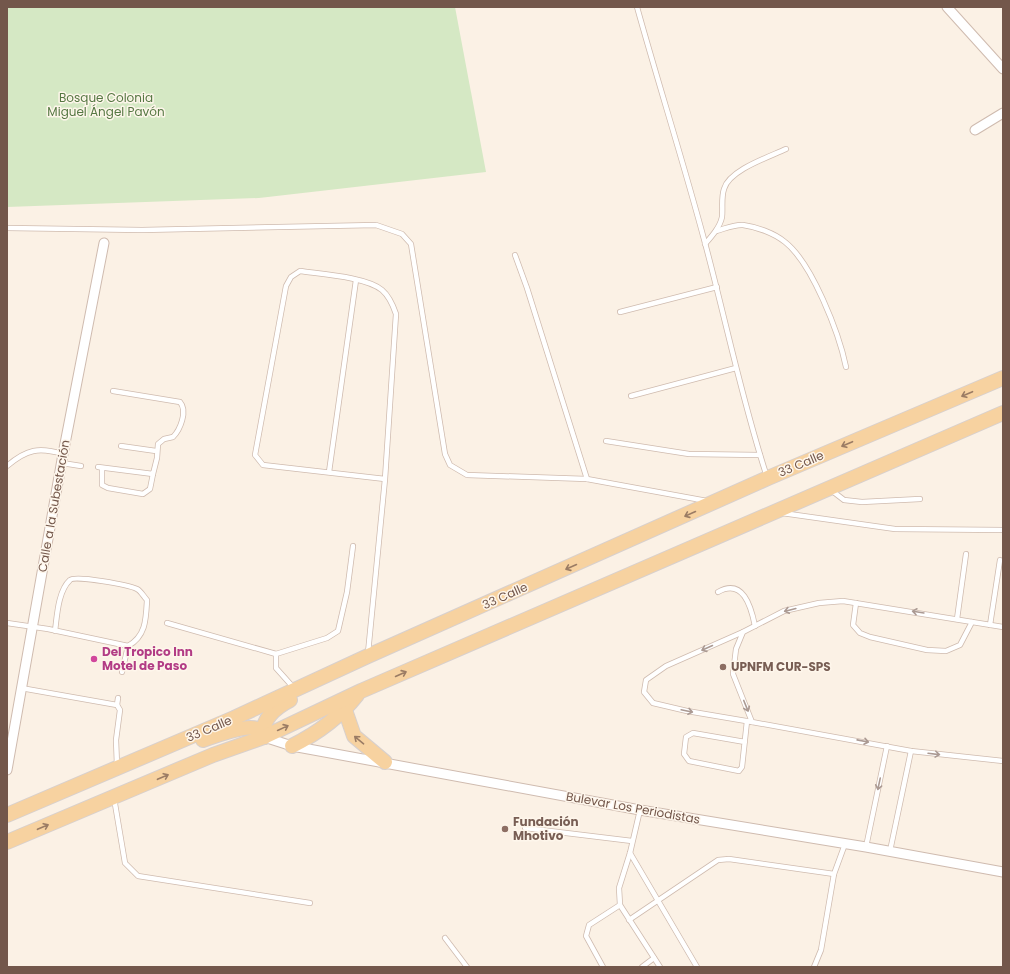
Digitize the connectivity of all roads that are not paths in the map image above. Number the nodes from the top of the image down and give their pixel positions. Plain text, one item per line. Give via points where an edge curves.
1 (637, 7) edge
2 (947, 7) edge
3 (1003, 69) edge
4 (1003, 113) edge
5 (975, 130) dead end
6 (786, 149) dead end
7 (7, 228) edge
8 (716, 231) junction
9 (104, 243) dead end
10 (705, 244) junction
11 (515, 255) dead end
12 (356, 280) junction
13 (717, 287) junction
14 (620, 312) dead end
15 (846, 367) dead end
16 (736, 368) junction
17 (1003, 378) edge
18 (113, 391) dead end
19 (632, 396) dead end
20 (1003, 413) edge
21 (606, 441) dead end
22 (120, 446) dead end
23 (156, 451) junction
24 (63, 454) junction
25 (760, 455) junction
26 (62, 463) junction
27 (7, 466) edge
28 (81, 466) dead end
29 (329, 472) junction
30 (153, 474) junction
31 (768, 478) junction
32 (384, 479) junction
33 (587, 480) junction
34 (829, 488) junction
35 (920, 499) dead end
36 (717, 502) junction
37 (773, 512) junction
38 (1003, 530) edge
39 (353, 546) dead end
40 (966, 554) dead end
41 (1000, 560) dead end
42 (718, 592) dead end
43 (856, 603) junction
44 (957, 619) junction
45 (972, 622) junction
46 (7, 623) edge
47 (167, 623) dead end
48 (990, 625) junction
49 (755, 626) junction
50 (32, 627) junction
51 (1003, 627) edge
52 (55, 631) junction
53 (742, 632) junction
54 (128, 646) junction
55 (276, 654) junction
56 (368, 656) junction
57 (122, 672) dead end
58 (21, 688) junction
59 (298, 692) junction
60 (361, 692) junction
61 (118, 698) dead end
62 (117, 705) junction
63 (345, 710) junction
64 (750, 721) junction
65 (264, 736) junction
66 (745, 742) junction
67 (292, 746) junction
68 (887, 746) junction
69 (911, 751) junction
70 (150, 754) junction
71 (1003, 761) edge
72 (385, 762) junction
73 (117, 768) junction
74 (7, 770) edge
75 (114, 798) junction
76 (640, 810) junction
77 (7, 815) edge
78 (525, 828) dead end
79 (632, 841) junction
80 (7, 842) edge
81 (845, 844) junction
82 (866, 847) junction
83 (890, 851) junction
84 (630, 853) junction
85 (1003, 872) edge
86 (834, 874) junction
87 (659, 901) junction
88 (310, 903) dead end
89 (620, 905) junction
90 (629, 920) junction
91 (445, 938) dead end
92 (654, 958) junction
93 (467, 967) edge
94 (603, 967) edge
95 (642, 967) edge
96 (660, 967) edge
97 (697, 967) edge
98 (814, 967) edge

1 - 10 lane
2 - 3 street
4 - 5 street
6 - 8 lane via 748,166 729,181 724,188 722,219
7 - 33 lane via 142,230 376,225 402,234 411,244 445,454 450,465 467,475
8 - 10 lane
8 - 15 lane via 741,225 759,228 785,241 804,262 841,344
9 - 24 street, Calle a la Subestación
10 - 13 lane
11 - 33 lane
12 - 29 lane
12 - 29 lane via 300,271 291,277 286,286 255,455 263,465
12 - 32 lane via 370,282 382,290 391,301 396,314
13 - 14 lane
13 - 16 lane
16 - 19 lane
16 - 25 lane
17 -> 31 main road, 33 Calle
18 - 23 lane via 182,403 182,417 176,433 158,444
20 - 34 main road
21 - 25 lane via 689,454
22 - 23 lane
23 - 30 lane
24 - 26 street, Calle a la Subestación
24 - 27 lane via 41,449 26,452
25 - 31 lane
26 - 28 lane
26 - 50 street, Calle a la Subestación
29 - 32 lane
30 - 30 lane via 150,489 143,494 108,488 102,484 100,467
31 - 36 main road, 33 Calle
32 - 56 lane
33 - 36 lane
34 - 35 lane via 834,495 850,501
34 - 37 main road
36 -> 56 main road, 33 Calle
37 - 38 lane via 895,529
60 -> 37 main road
39 - 55 lane via 347,592 338,631 326,638
40 - 44 lane
41 - 48 lane
42 - 49 lane via 727,587 736,588 745,597
44 -> 43 lane
43 - 45 lane via 853,625 860,633 927,650 946,651 960,645
43 -> 49 lane via 819,603 784,611
44 - 45 lane
45 - 48 lane
46 - 50 lane
47 - 55 lane
48 - 51 lane
49 - 53 lane
50 - 52 lane
50 - 58 street, Calle a la Subestación
52 - 54 lane
52 - 54 lane via 62,593 69,581 74,578 138,589 147,600 146,621 141,635 135,643
53 -> 64 lane via 736,649 733,674
53 -> 64 lane via 666,666 646,680 644,692 653,702 687,711
54 - 57 lane
55 - 59 lane via 276,668
56 - 59 main road, 33 Calle
58 - 62 lane
58 - 74 street, Calle a la Subestación
59 - 65 main road via 272,712 263,725
59 - 70 main road, 33 Calle
60 - 63 main road
65 -> 60 main road
61 - 62 lane
62 - 73 lane via 120,710 116,740
63 - 67 main road via 314,735
72 -> 63 main road via 354,736
64 - 66 lane
64 -> 68 lane
65 - 67 street, Bulevar Los Periodistas
65 - 70 main road via 254,728 233,730 171,752
75 -> 65 main road
66 - 66 lane via 693,733 686,737 684,754 689,761 739,771 742,767
67 - 72 street, Bulevar Los Periodistas
68 - 69 lane
68 -> 82 lane
69 -> 71 lane
69 - 83 lane
70 - 73 main road, 33 Calle
72 - 76 street, Bulevar Los Periodistas
73 - 77 main road, 33 Calle
80 -> 75 main road
75 - 88 lane via 125,863 138,876
76 - 79 lane
76 - 81 street, Bulevar Los Periodistas
78 - 79 lane
79 - 84 lane
81 - 82 street, Bulevar Los Periodistas
81 - 86 lane
82 - 83 street, Bulevar Los Periodistas
83 - 85 street, Bulevar Los Periodistas
84 - 87 lane
84 - 89 lane via 619,888
86 - 87 lane via 729,859 718,860
86 - 98 lane via 821,950
87 - 90 lane
87 - 97 lane
89 - 90 lane
89 - 94 lane via 588,925 586,936
90 - 92 lane
91 - 93 lane
92 - 95 lane
92 - 96 lane

